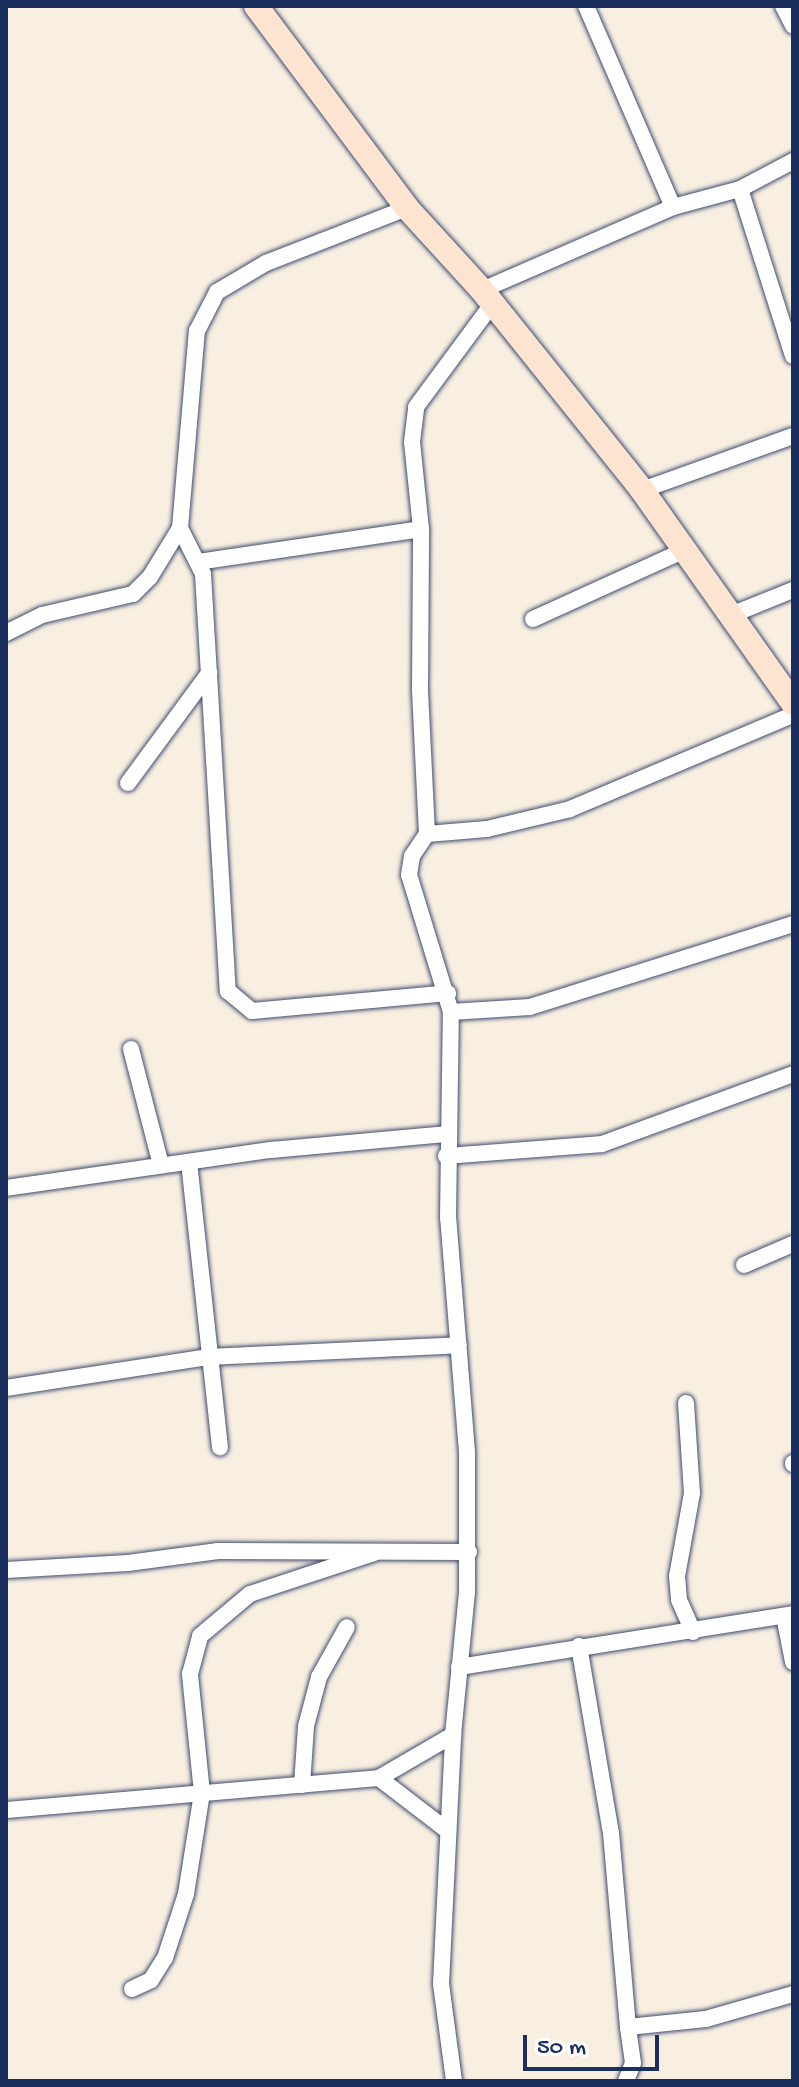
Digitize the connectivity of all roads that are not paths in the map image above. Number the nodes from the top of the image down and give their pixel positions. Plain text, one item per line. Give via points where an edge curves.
1 (256, 6) edge
2 (586, 6) edge
3 (783, 6) edge
4 (793, 26) edge
5 (793, 161) edge
6 (740, 189) junction
7 (673, 207) junction
8 (407, 208) junction
9 (488, 297) junction
10 (793, 356) edge
11 (793, 436) edge
12 (642, 490) junction
13 (180, 528) junction
14 (421, 529) junction
15 (683, 551) junction
16 (198, 562) junction
17 (793, 590) edge
18 (731, 615) junction
19 (533, 619) dead end
20 (6, 633) edge
21 (209, 673) junction
22 (793, 703) edge
23 (793, 715) edge
24 (128, 783) dead end
25 (427, 834) junction
26 (793, 924) edge
27 (448, 993) junction
28 (451, 1012) junction
29 (131, 1049) dead end
30 (793, 1074) edge
31 (448, 1134) junction
32 (446, 1156) junction
33 (189, 1162) junction
34 (161, 1165) junction
35 (6, 1188) edge
36 (793, 1244) edge
37 (744, 1265) dead end
38 (459, 1345) junction
39 (208, 1357) junction
40 (6, 1388) edge
41 (686, 1403) dead end
42 (220, 1447) dead end
43 (469, 1552) junction
44 (374, 1553) junction
45 (6, 1570) edge
46 (789, 1615) edge
47 (347, 1627) dead end
48 (693, 1632) junction
49 (579, 1646) junction
50 (793, 1662) edge
51 (459, 1667) junction
52 (453, 1735) junction
53 (379, 1778) junction
54 (302, 1785) junction
55 (202, 1793) junction
56 (6, 1810) edge
57 (448, 1831) junction
58 (132, 1989) dead end
59 (793, 1994) edge
60 (628, 2027) junction
61 (454, 2081) edge
62 (626, 2081) edge

1 - 8 street
2 - 7 street
3 - 4 street
5 - 6 street
6 - 7 street
6 - 10 street
7 - 9 street
8 - 9 street
8 - 13 street via 266,263 217,292 197,331
9 - 12 street
9 - 14 street via 416,407 412,442
11 - 12 street
12 - 15 street
13 - 16 street
13 - 20 street via 133,594 42,615
14 - 16 street
14 - 25 street via 420,689
15 - 18 street
15 - 19 street
16 - 21 street
17 - 18 street
18 - 22 street
21 - 24 street
21 - 27 street via 228,991 252,1011
23 - 25 street via 584,805 487,829
25 - 27 street via 412,856 409,875
26 - 28 street via 530,1007
27 - 28 street
28 - 31 street
29 - 34 street
30 - 32 street via 602,1144
31 - 32 street
31 - 33 street
32 - 38 street
33 - 34 street
33 - 39 street
34 - 35 street
36 - 37 street
38 - 39 street
38 - 43 street
39 - 40 street
39 - 42 street
41 - 48 street via 692,1493 677,1576 679,1600
43 - 44 street
43 - 51 street
44 - 45 street via 218,1551
44 - 55 street via 250,1594 200,1636 190,1674
46 - 48 street
46 - 50 street
47 - 54 street via 319,1677 306,1726
48 - 49 street
49 - 51 street
49 - 60 street via 611,1833
51 - 52 street
52 - 53 street
52 - 57 street
53 - 54 street
53 - 57 street
54 - 55 street
55 - 56 street
55 - 58 street via 186,1894 165,1958 151,1980
57 - 61 street via 441,1984
59 - 60 street via 706,2019
60 - 62 street via 633,2063

